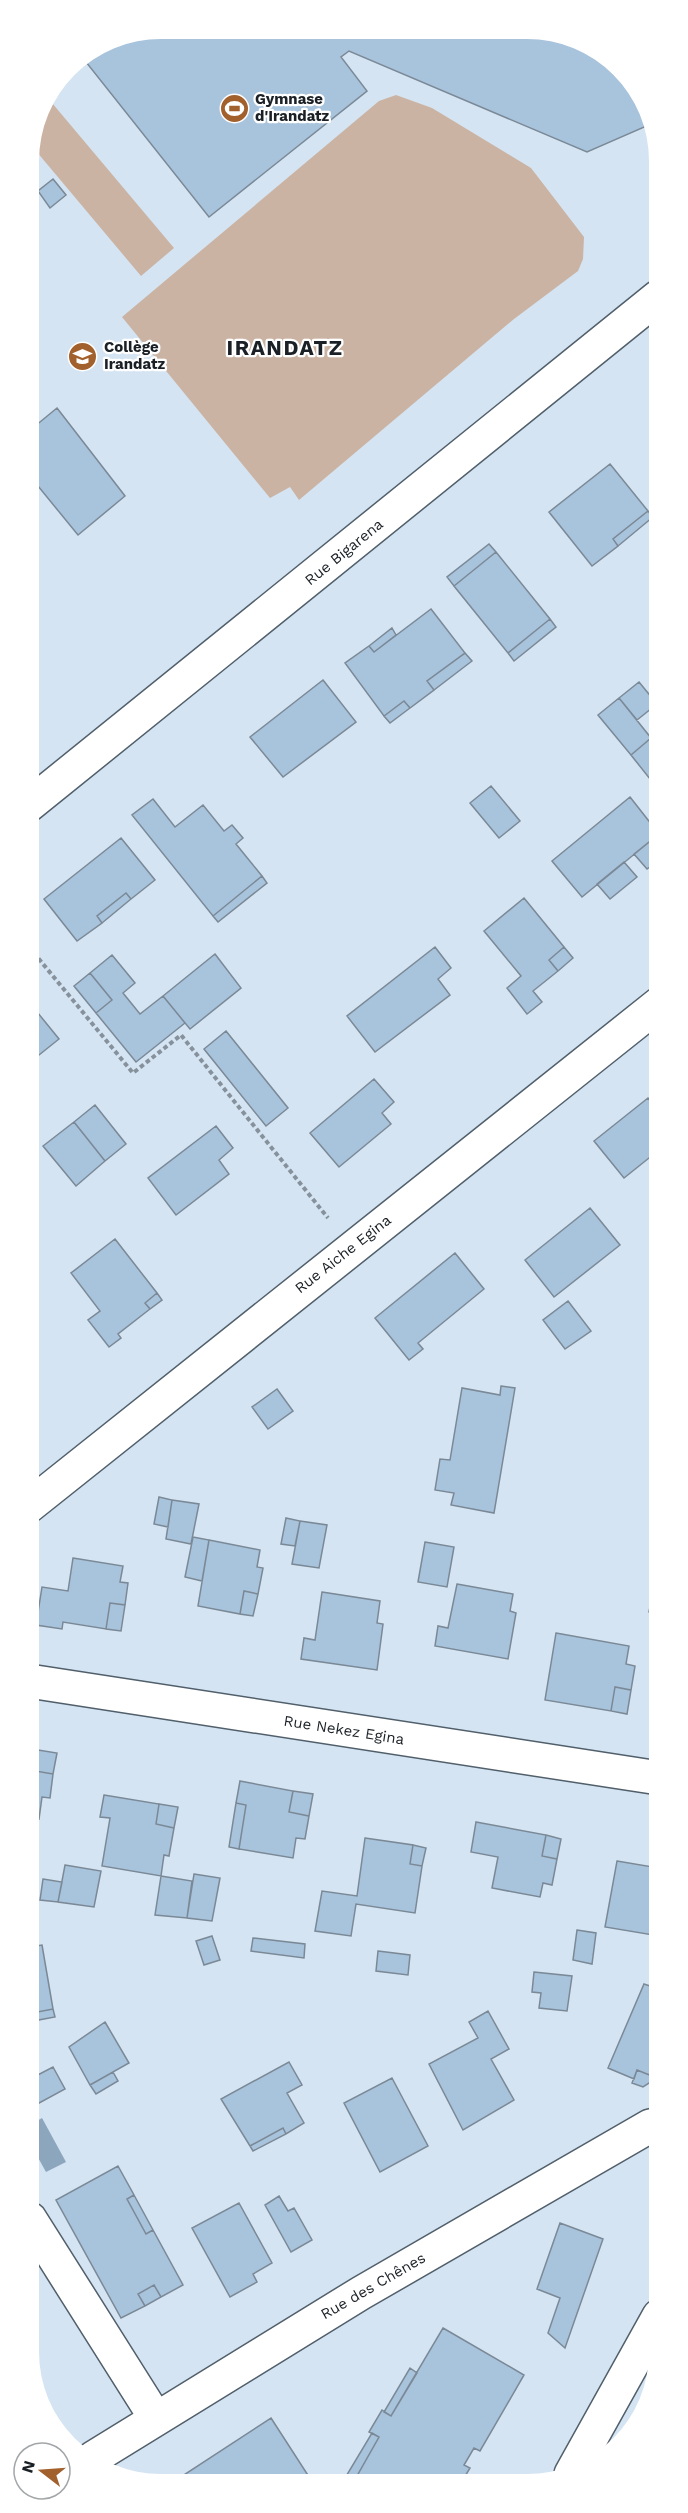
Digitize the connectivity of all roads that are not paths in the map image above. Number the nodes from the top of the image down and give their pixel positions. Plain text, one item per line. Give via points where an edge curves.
1 (649, 304) edge
2 (39, 798) edge
3 (649, 1012) edge
4 (39, 1498) edge
5 (39, 1683) edge
6 (649, 1776) edge
7 (649, 2127) edge
8 (39, 2233) edge
9 (649, 2334) edge
10 (155, 2417) junction
11 (97, 2456) edge
12 (577, 2463) edge

1 - 2 street, Rue Bigarena
3 - 4 street, Rue Aiche Egina
5 - 6 street, Rue Nekez Egina
7 - 10 street, Rue des Chênes
8 - 10 street
9 - 12 street
10 - 11 street, Rue des Chênes

